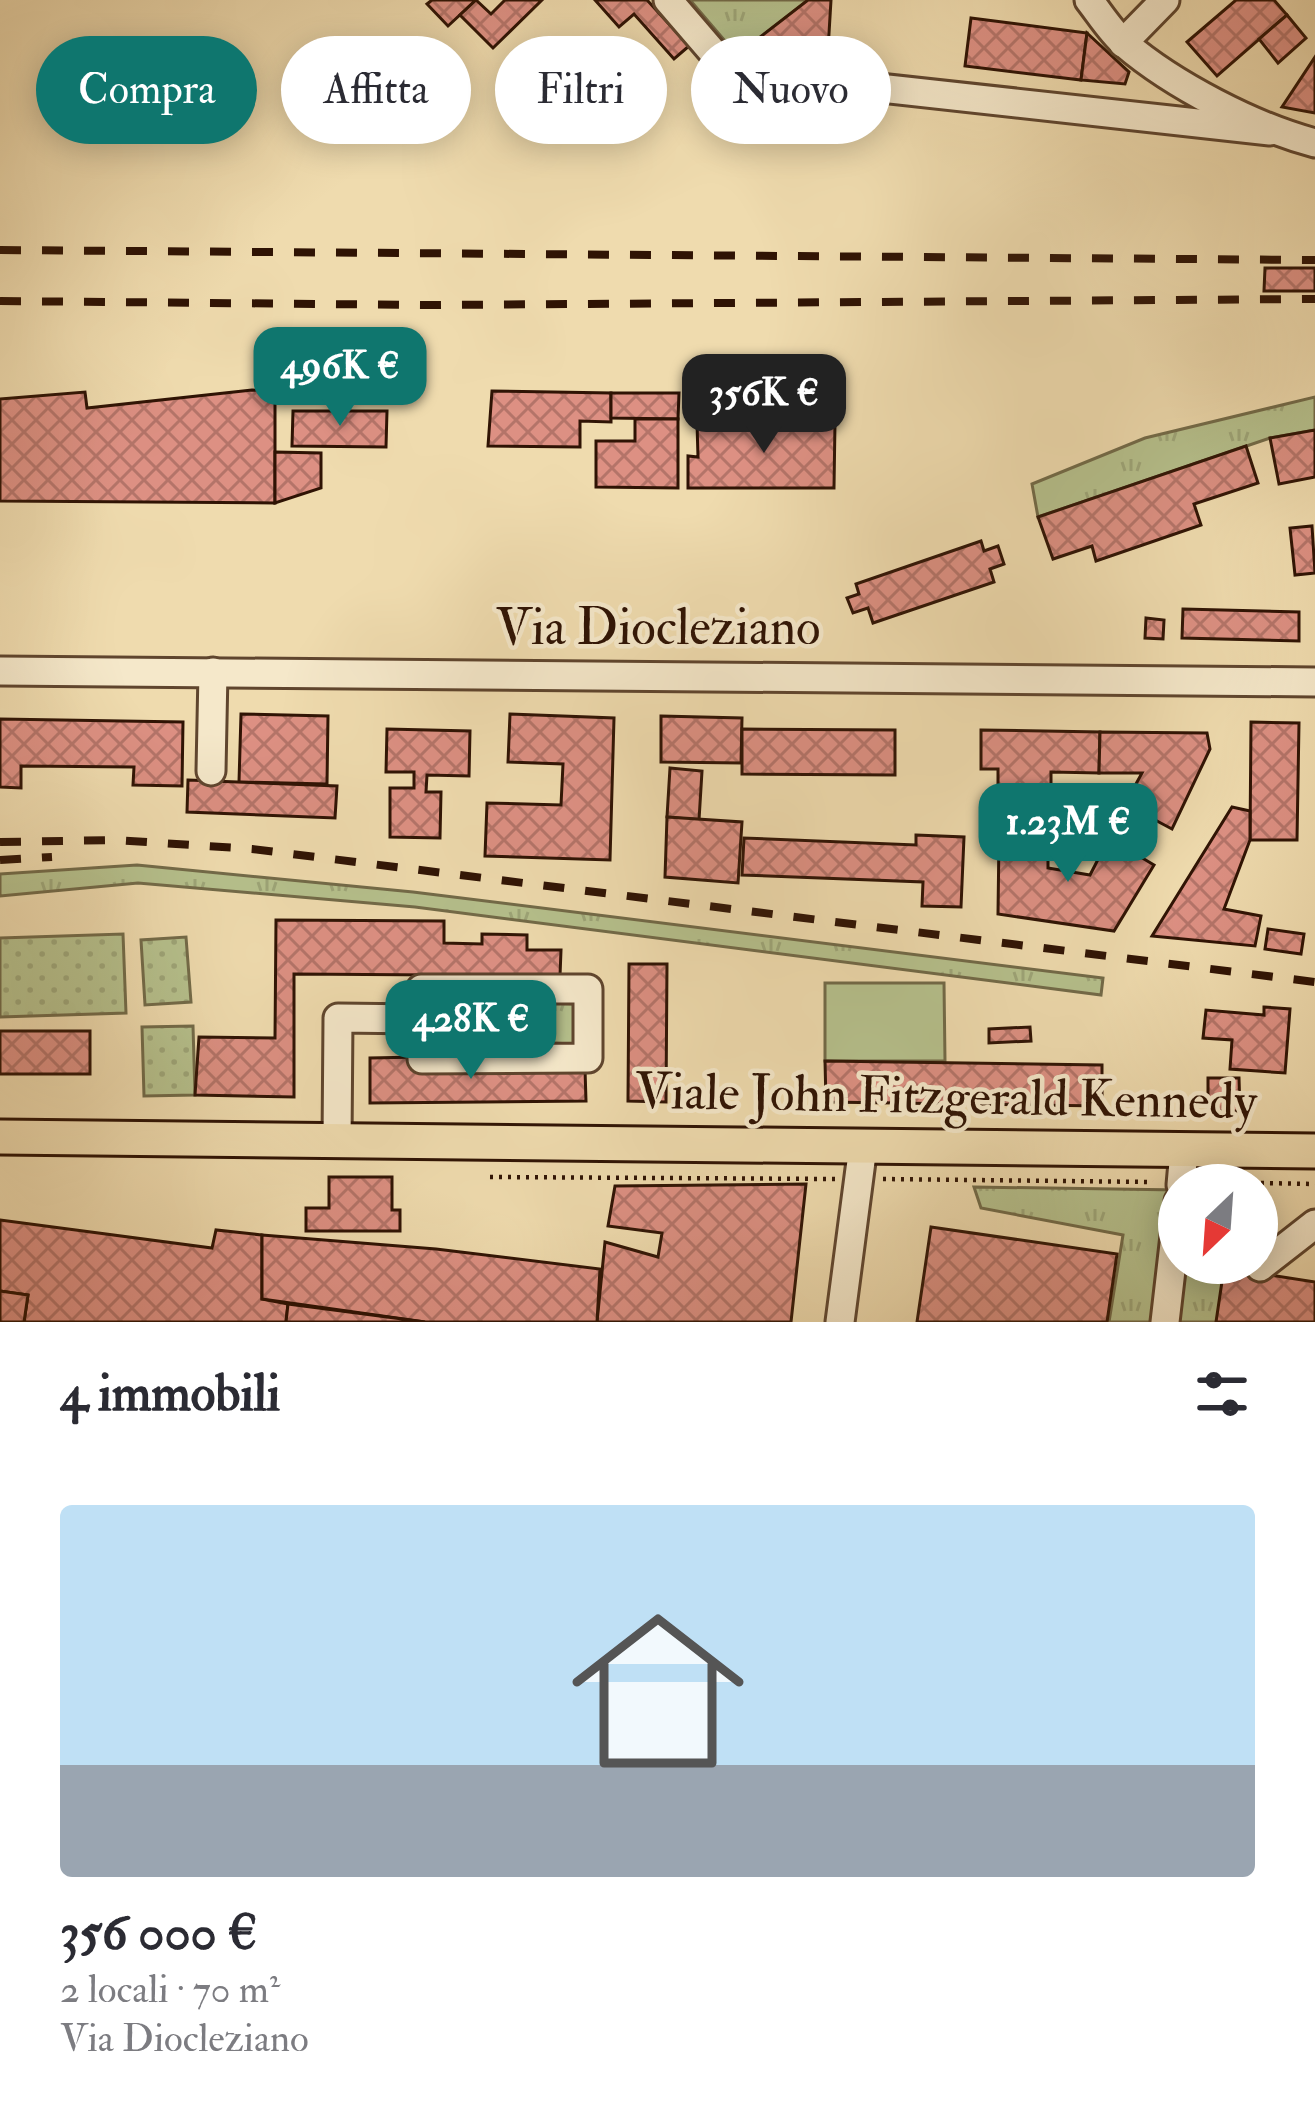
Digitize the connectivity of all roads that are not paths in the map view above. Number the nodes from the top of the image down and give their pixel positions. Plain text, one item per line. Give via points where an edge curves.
1 (668, 0) edge
2 (1089, 0) edge
3 (1165, 0) edge
4 (1123, 43) junction
5 (1270, 131) junction
6 (1315, 143) edge
7 (0, 671) edge
8 (213, 673) junction
9 (1315, 682) edge
10 (212, 771) dead end
11 (422, 1018) junction
12 (0, 1137) edge
13 (337, 1142) junction
14 (1315, 1151) edge
15 (862, 1162) junction
16 (1255, 1164) edge
17 (1158, 1179) edge
18 (1315, 1224) edge
19 (1278, 1254) edge
20 (1169, 1284) edge
21 (840, 1322) edge
22 (1165, 1322) edge

1 - 5 street via 730,81 745,73
2 - 4 street
3 - 4 street
4 - 5 street
5 - 6 street
7 - 8 street, Via Diocleziano
8 - 9 street, Via Diocleziano
8 - 10 street
11 - 11 street via 422,1059 588,1058 588,988 421,989
11 - 13 street via 338,1018
12 - 13 main road, Viale John Fitzgerald Kennedy
13 - 15 main road, Viale John Fitzgerald Kennedy
14 - 16 main road, Viale John Fitzgerald Kennedy
15 - 17 main road, Viale John Fitzgerald Kennedy
15 - 21 street
18 - 19 street
20 - 22 street

